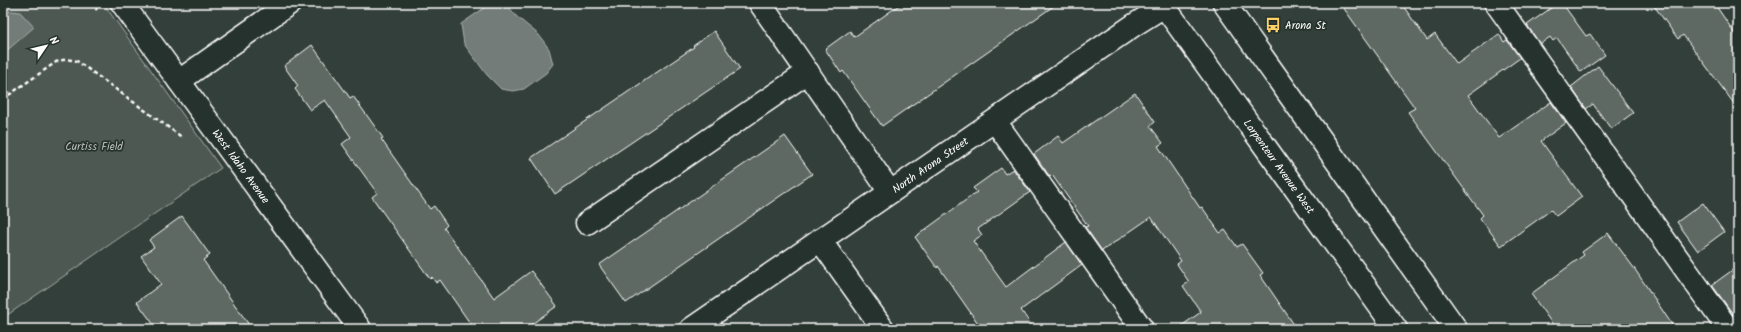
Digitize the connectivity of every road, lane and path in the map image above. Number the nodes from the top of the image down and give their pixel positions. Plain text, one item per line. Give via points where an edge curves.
1 (122, 3) edge
2 (290, 3) edge
3 (760, 3) edge
4 (1224, 3) edge
5 (1496, 3) edge
6 (1165, 4) edge
7 (808, 72) junction
8 (179, 81) junction
9 (3, 99) edge
10 (995, 121) junction
11 (183, 138) dead end
12 (890, 192) junction
13 (587, 223) dead end
14 (820, 240) junction
15 (360, 329) edge
16 (691, 329) edge
17 (883, 329) edge
18 (1142, 329) edge
19 (1396, 329) edge
20 (1456, 329) edge
21 (1728, 329) edge

1 - 8 street, West Idaho Avenue
2 - 8 street
3 - 7 street
4 - 20 street
5 - 21 street
6 - 10 street, North Arona Street
6 - 19 street, Larpenteur Avenue West
7 - 12 street
7 - 13 street
8 - 15 street, West Idaho Avenue
9 - 11 path via 56,62 70,59 77,61
10 - 12 street, North Arona Street
10 - 18 street
12 - 14 street, North Arona Street
14 - 16 street, North Arona Street
14 - 17 street

